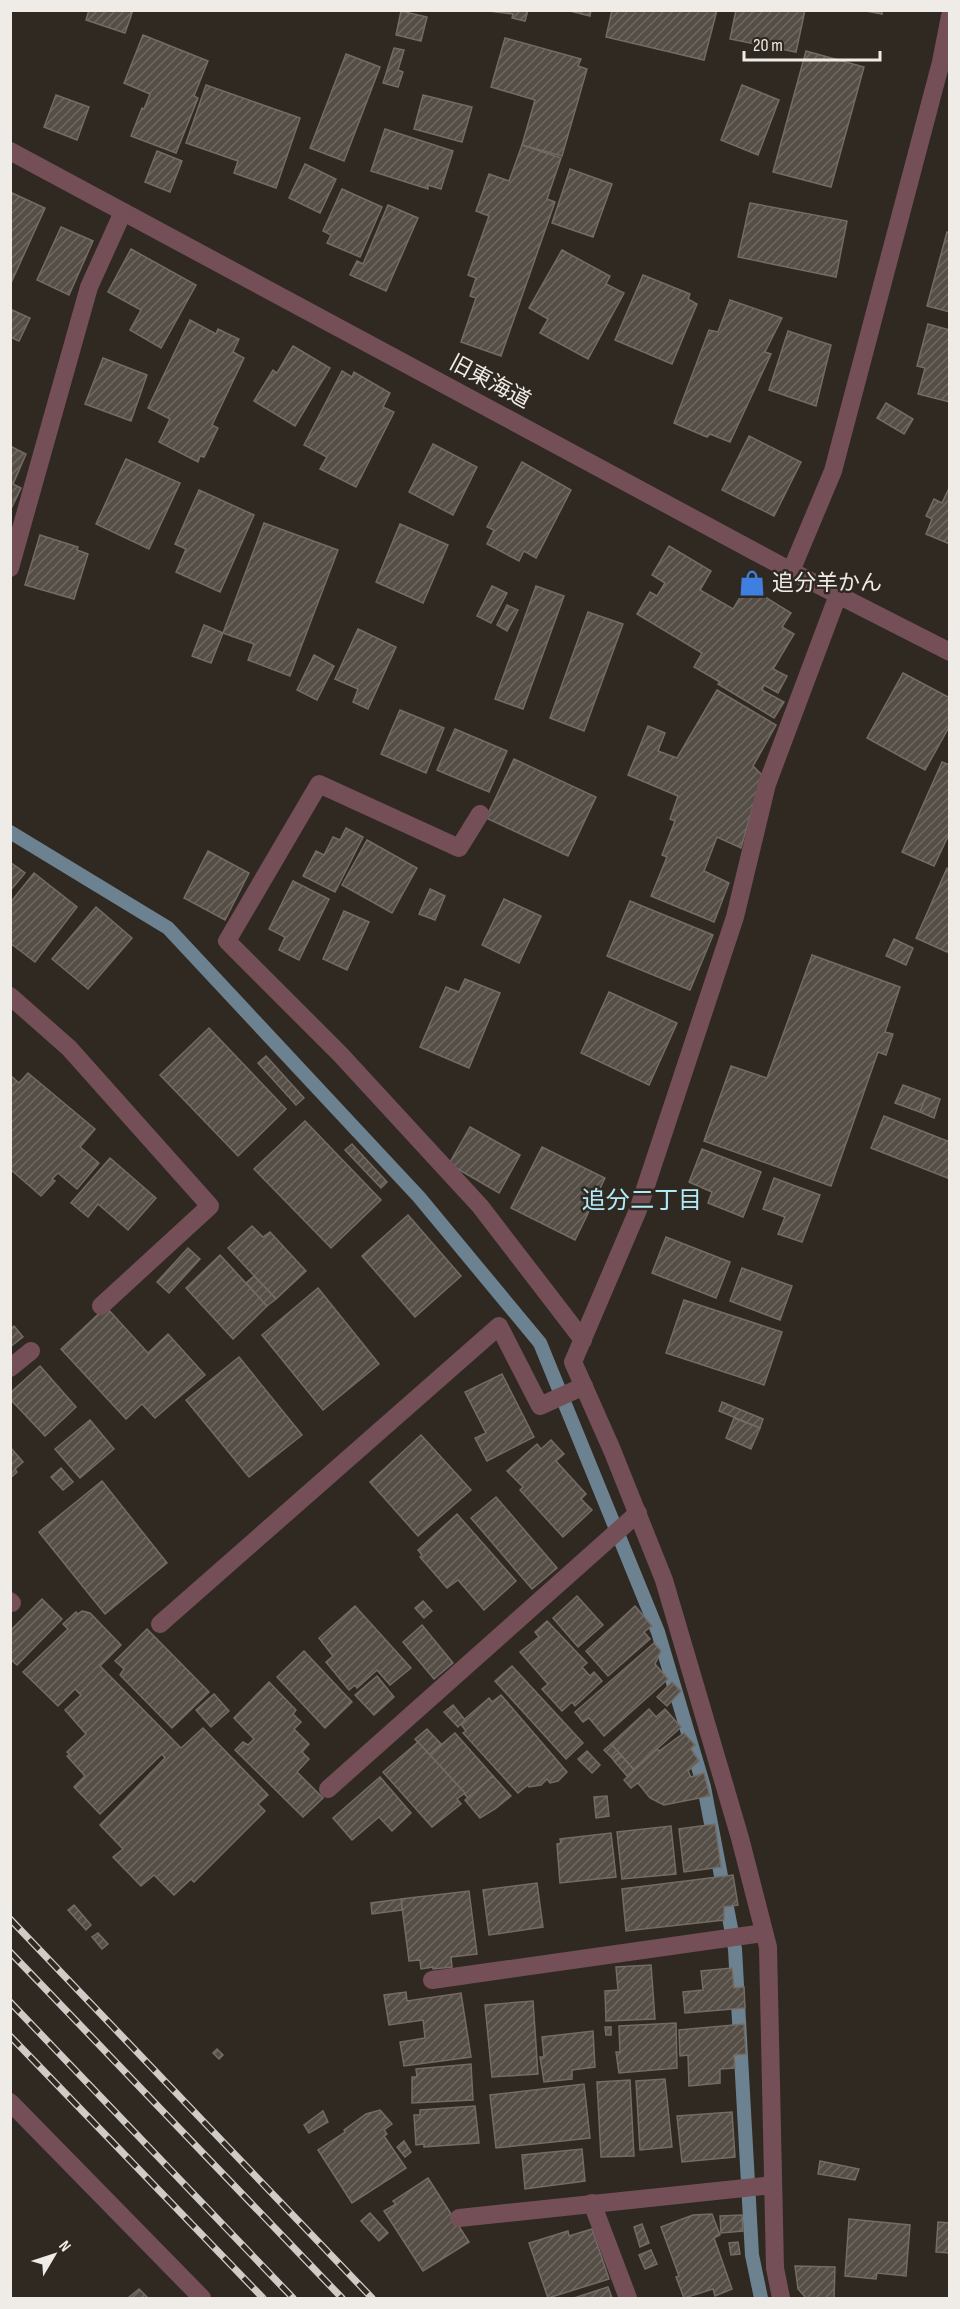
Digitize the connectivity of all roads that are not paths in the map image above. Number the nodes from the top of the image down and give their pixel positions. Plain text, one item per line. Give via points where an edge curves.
1 (950, 16) edge
2 (945, 65) edge
3 (10, 151) edge
4 (123, 212) junction
5 (10, 568) edge
6 (791, 571) junction
7 (838, 595) junction
8 (950, 652) edge
9 (480, 814) dead end
10 (10, 996) edge
11 (101, 1306) dead end
12 (583, 1340) junction
13 (31, 1351) dead end
14 (10, 1368) edge
15 (584, 1386) junction
16 (638, 1513) junction
17 (160, 1624) dead end
18 (328, 1789) dead end
19 (764, 1933) junction
20 (432, 1980) dead end
21 (10, 2102) edge
22 (773, 2185) junction
23 (592, 2204) junction
24 (459, 2218) dead end
25 (202, 2298) edge
26 (628, 2298) edge
27 (781, 2298) edge

1 - 2 street
2 - 6 street via 833,471
3 - 4 street, 旧東海道
4 - 5 street via 88,287
4 - 6 street, 旧東海道
6 - 7 street, 旧東海道
7 - 8 street, 旧東海道
7 - 12 street via 767,784 735,917 638,1210
9 - 12 street via 459,848 319,784 227,941 340,1054 480,1206
10 - 11 street via 69,1048 210,1206
12 - 15 street via 573,1362
13 - 14 street
15 - 16 street
15 - 17 street via 540,1406 499,1326
16 - 18 street
16 - 19 street via 664,1580
19 - 20 street
19 - 22 street via 768,1947
21 - 25 street
22 - 23 street
22 - 27 street via 775,2268
23 - 24 street
23 - 26 street

